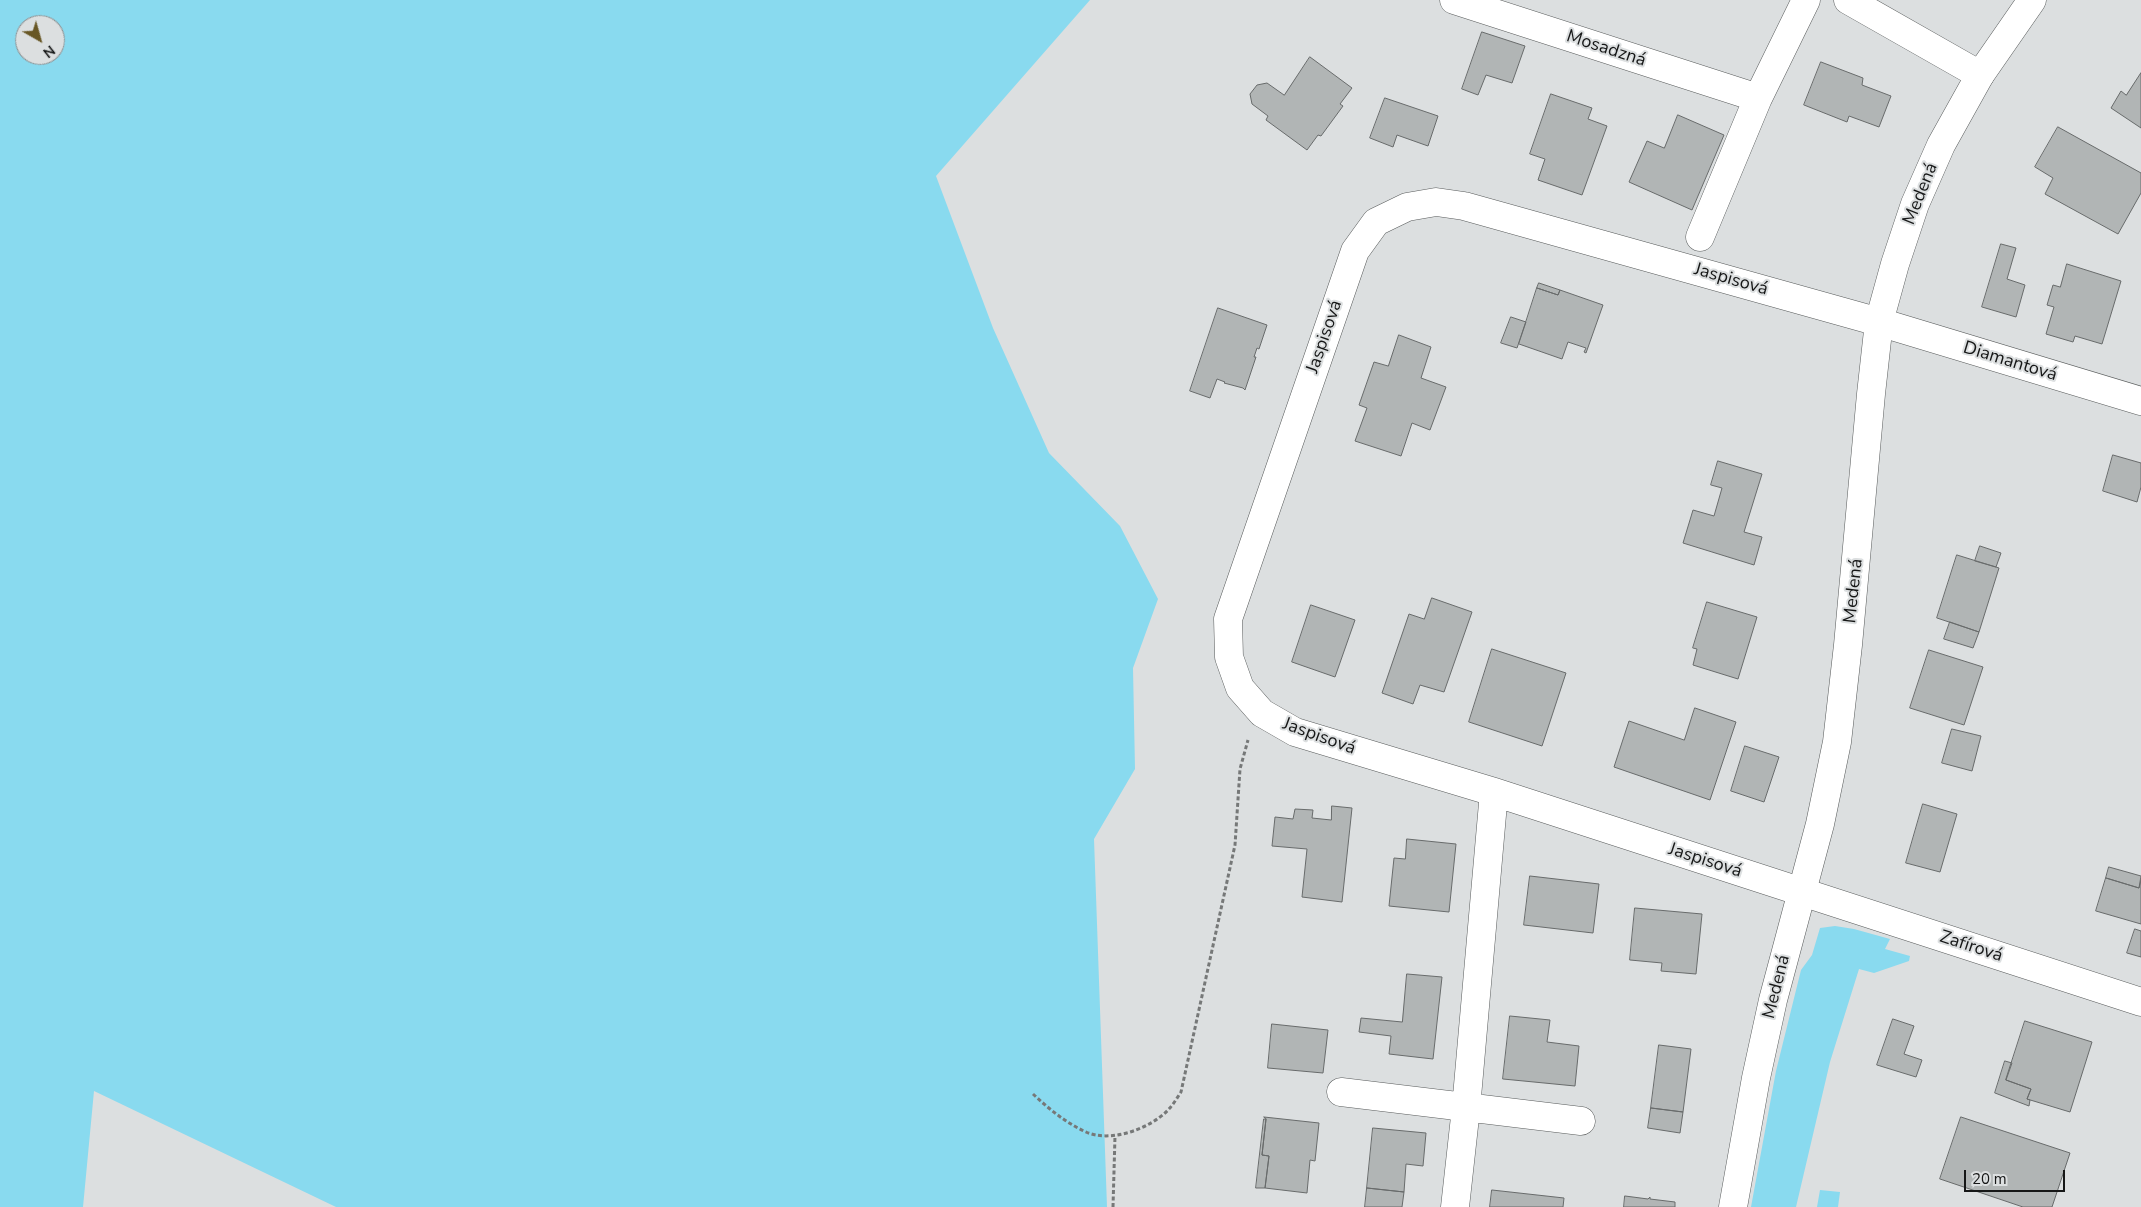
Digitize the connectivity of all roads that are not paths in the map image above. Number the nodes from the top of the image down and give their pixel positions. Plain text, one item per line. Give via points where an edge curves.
1 (1454, 0) edge
2 (1806, 0) edge
3 (1848, 0) edge
4 (2032, 0) edge
5 (1980, 75) junction
6 (1758, 98) junction
7 (1700, 237) dead end
8 (1879, 322) junction
9 (2141, 402) edge
10 (1494, 792) junction
11 (1801, 892) junction
12 (2141, 1002) edge
13 (1341, 1092) dead end
14 (1466, 1108) junction
15 (1581, 1121) dead end
16 (1455, 1207) edge
17 (1733, 1207) edge

1 - 6 street, Mosadzná
2 - 6 street
3 - 5 street
4 - 5 street, Medená
5 - 8 street, Medená via 1941,145 1915,204
6 - 7 street
8 - 9 street, Diamantová
8 - 10 street, Jaspisová via 1464,206 1436,202 1407,207 1376,222 1355,251 1228,619 1229,658 1240,688 1262,713 1295,732
8 - 11 street, Medená via 1837,742 1820,824
10 - 11 street, Jaspisová
10 - 14 street
11 - 12 street, Zafírová
11 - 17 street, Medená via 1773,1000
13 - 14 street
14 - 15 street
14 - 16 street

